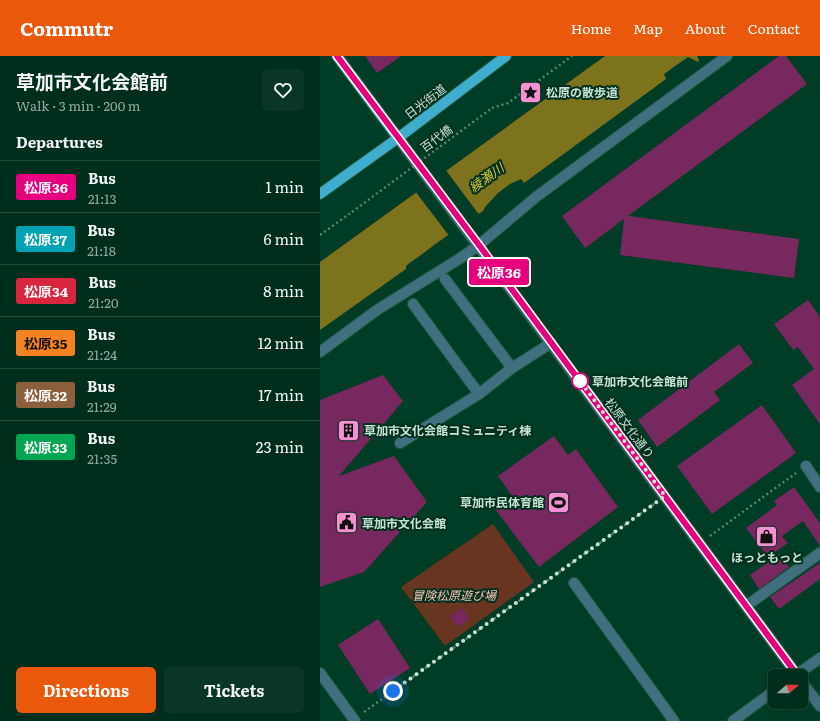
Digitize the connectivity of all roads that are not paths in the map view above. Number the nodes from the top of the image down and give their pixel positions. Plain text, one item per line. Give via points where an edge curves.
1 (337, 56) edge
2 (506, 56) edge
3 (727, 56) edge
4 (398, 138) junction
5 (320, 194) edge
6 (479, 245) junction
7 (445, 278) dead end
8 (413, 304) dead end
9 (551, 342) junction
10 (320, 352) edge
11 (512, 368) junction
12 (479, 394) junction
13 (400, 443) dead end
14 (806, 466) road end
15 (820, 487) edge
16 (820, 553) edge
17 (574, 583) dead end
18 (746, 606) junction
19 (820, 658) edge
20 (791, 669) edge
21 (807, 669) edge
22 (320, 673) edge
23 (808, 691) edge
24 (768, 695) edge
25 (820, 706) edge
26 (355, 720) edge
27 (674, 721) edge
28 (733, 721) edge

1 - 4 main road
2 - 4 main road, 日光街道
3 - 6 street via 536,197
4 - 5 main road, 日光街道
4 - 6 street, 松原文化通り
6 - 9 street, 松原文化通り
6 - 10 street via 377,310
7 - 11 street
8 - 12 street
9 - 11 street
9 - 18 street, 松原文化通り
11 - 12 street
12 - 13 street
14 - 15 street
16 - 18 street
17 - 27 street
18 - 20 street, 松原文化通り
19 - 21 street
22 - 26 street
23 - 25 street, 松原文化通り
24 - 28 street

